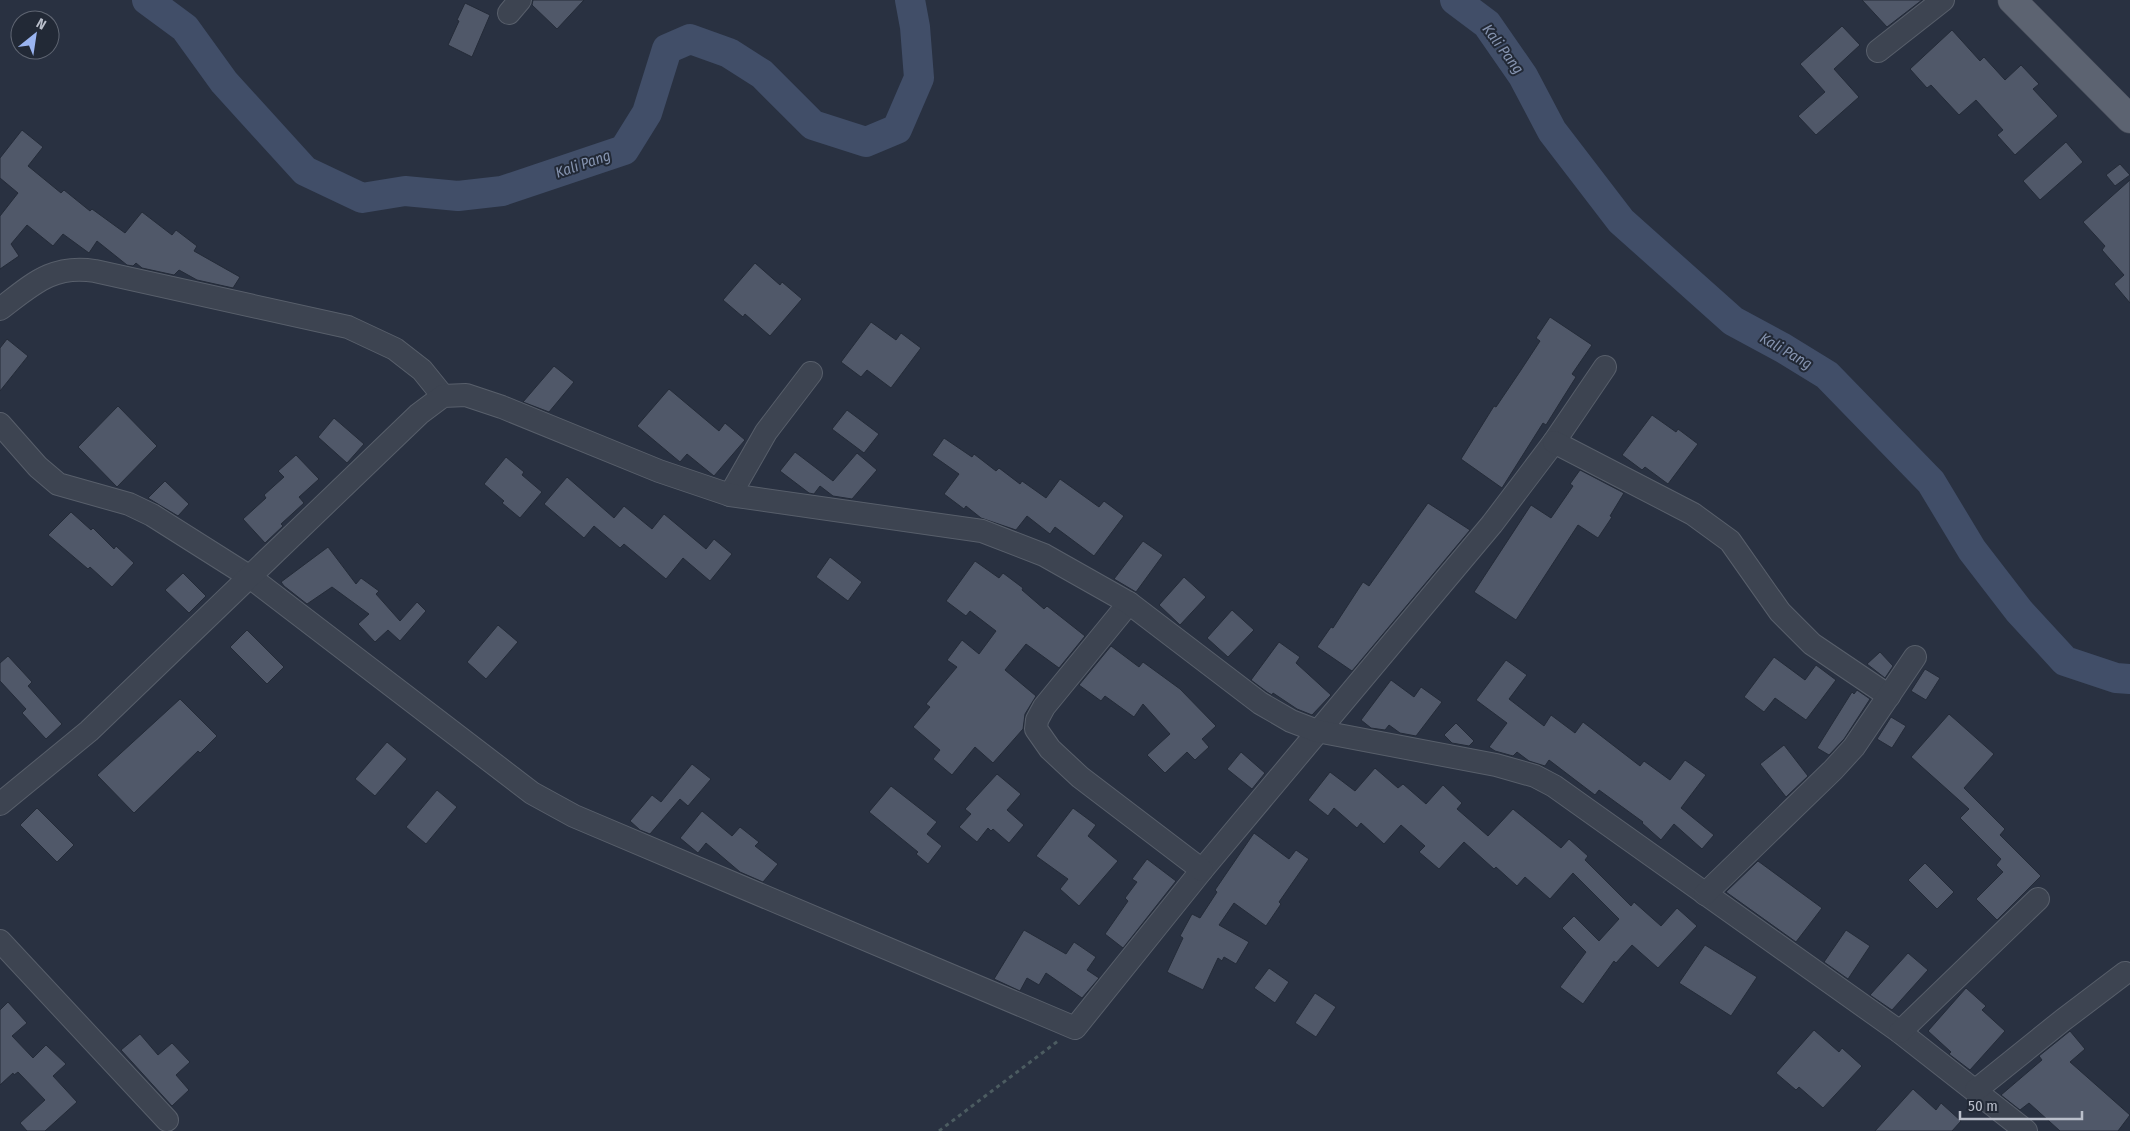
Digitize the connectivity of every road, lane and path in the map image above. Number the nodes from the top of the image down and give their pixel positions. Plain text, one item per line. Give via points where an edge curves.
1 (1943, 0) edge
2 (2012, 0) edge
3 (1878, 51) dead end
4 (2130, 119) edge
5 (0, 309) edge
6 (1605, 367) dead end
7 (811, 373) dead end
8 (443, 396) junction
9 (0, 424) edge
10 (1554, 442) junction
11 (730, 495) junction
12 (250, 577) junction
13 (1129, 603) junction
14 (1915, 657) dead end
15 (1888, 696) junction
16 (1317, 731) junction
17 (0, 804) edge
18 (1202, 870) junction
19 (1705, 894) junction
20 (2038, 899) dead end
21 (0, 940) edge
22 (2125, 973) dead end
23 (1075, 1028) junction
24 (1900, 1032) junction
25 (1976, 1090) junction
26 (167, 1120) dead end
27 (939, 1131) edge
28 (2026, 1131) edge

1 - 3 street
2 - 4 main road
5 - 8 street via 50,274 72,270 95,271 348,327 396,349 422,370
6 - 10 street
7 - 11 street via 766,432
8 - 11 street via 478,399
8 - 12 street via 419,414
9 - 12 street via 38,467 58,484 129,504 152,515
10 - 15 street via 1693,514 1730,541 1780,612 1812,644
10 - 16 street via 1492,524
11 - 13 street via 982,531 1044,554
12 - 17 street via 89,731
12 - 23 street via 532,793 574,816
13 - 16 street via 1260,703
13 - 18 street via 1044,708 1036,729 1050,749 1080,778
14 - 15 street
15 - 19 street via 1854,747 1833,770
16 - 18 street
16 - 19 street via 1496,765 1535,776 1554,786
18 - 23 street
19 - 24 street
20 - 24 street
21 - 26 street
22 - 25 street
23 - 27 path
24 - 25 street
25 - 28 street

